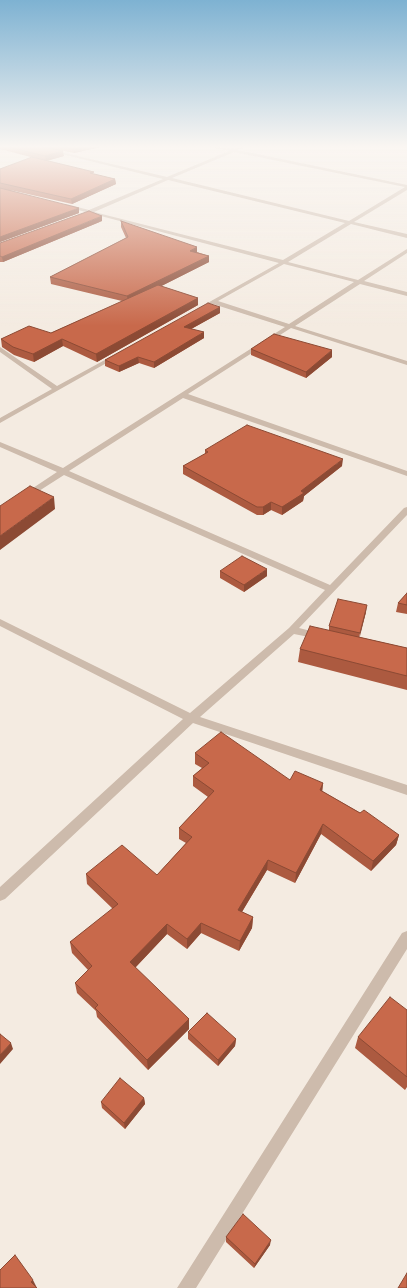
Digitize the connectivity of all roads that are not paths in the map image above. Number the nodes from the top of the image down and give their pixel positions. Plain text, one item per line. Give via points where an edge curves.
1 (68, 206) edge
2 (104, 206) edge
3 (281, 206) edge
4 (375, 206) edge
5 (91, 212) junction
6 (77, 217) edge
7 (349, 222) junction
8 (407, 236) edge
9 (407, 250) edge
10 (282, 263) junction
11 (358, 282) junction
12 (407, 294) edge
13 (213, 302) junction
14 (193, 314) edge
15 (288, 327) junction
16 (0, 349) edge
17 (125, 351) edge
18 (407, 363) edge
19 (57, 389) junction
20 (183, 394) junction
21 (0, 421) edge
22 (0, 444) edge
23 (63, 472) junction
24 (407, 474) edge
25 (19, 500) edge
26 (407, 510) edge
27 (332, 589) junction
28 (0, 622) edge
29 (292, 630) junction
30 (331, 639) edge
31 (191, 718) junction
32 (407, 790) edge
33 (0, 895) edge
34 (407, 937) edge
35 (186, 1288) edge

1 - 5 street
2 - 5 street
3 - 7 street
4 - 7 street
5 - 6 street
5 - 10 street
7 - 8 street
7 - 10 street
9 - 11 street
10 - 11 street
10 - 13 street
11 - 12 street
11 - 15 street
13 - 14 street
13 - 15 street
15 - 18 street
15 - 20 street
16 - 19 street
17 - 19 street
19 - 21 street
20 - 23 street
20 - 24 street
22 - 23 street
23 - 25 street
23 - 27 street
26 - 27 street
27 - 29 street
28 - 31 street
29 - 30 street
29 - 31 street
31 - 32 street
31 - 33 street
34 - 35 street

